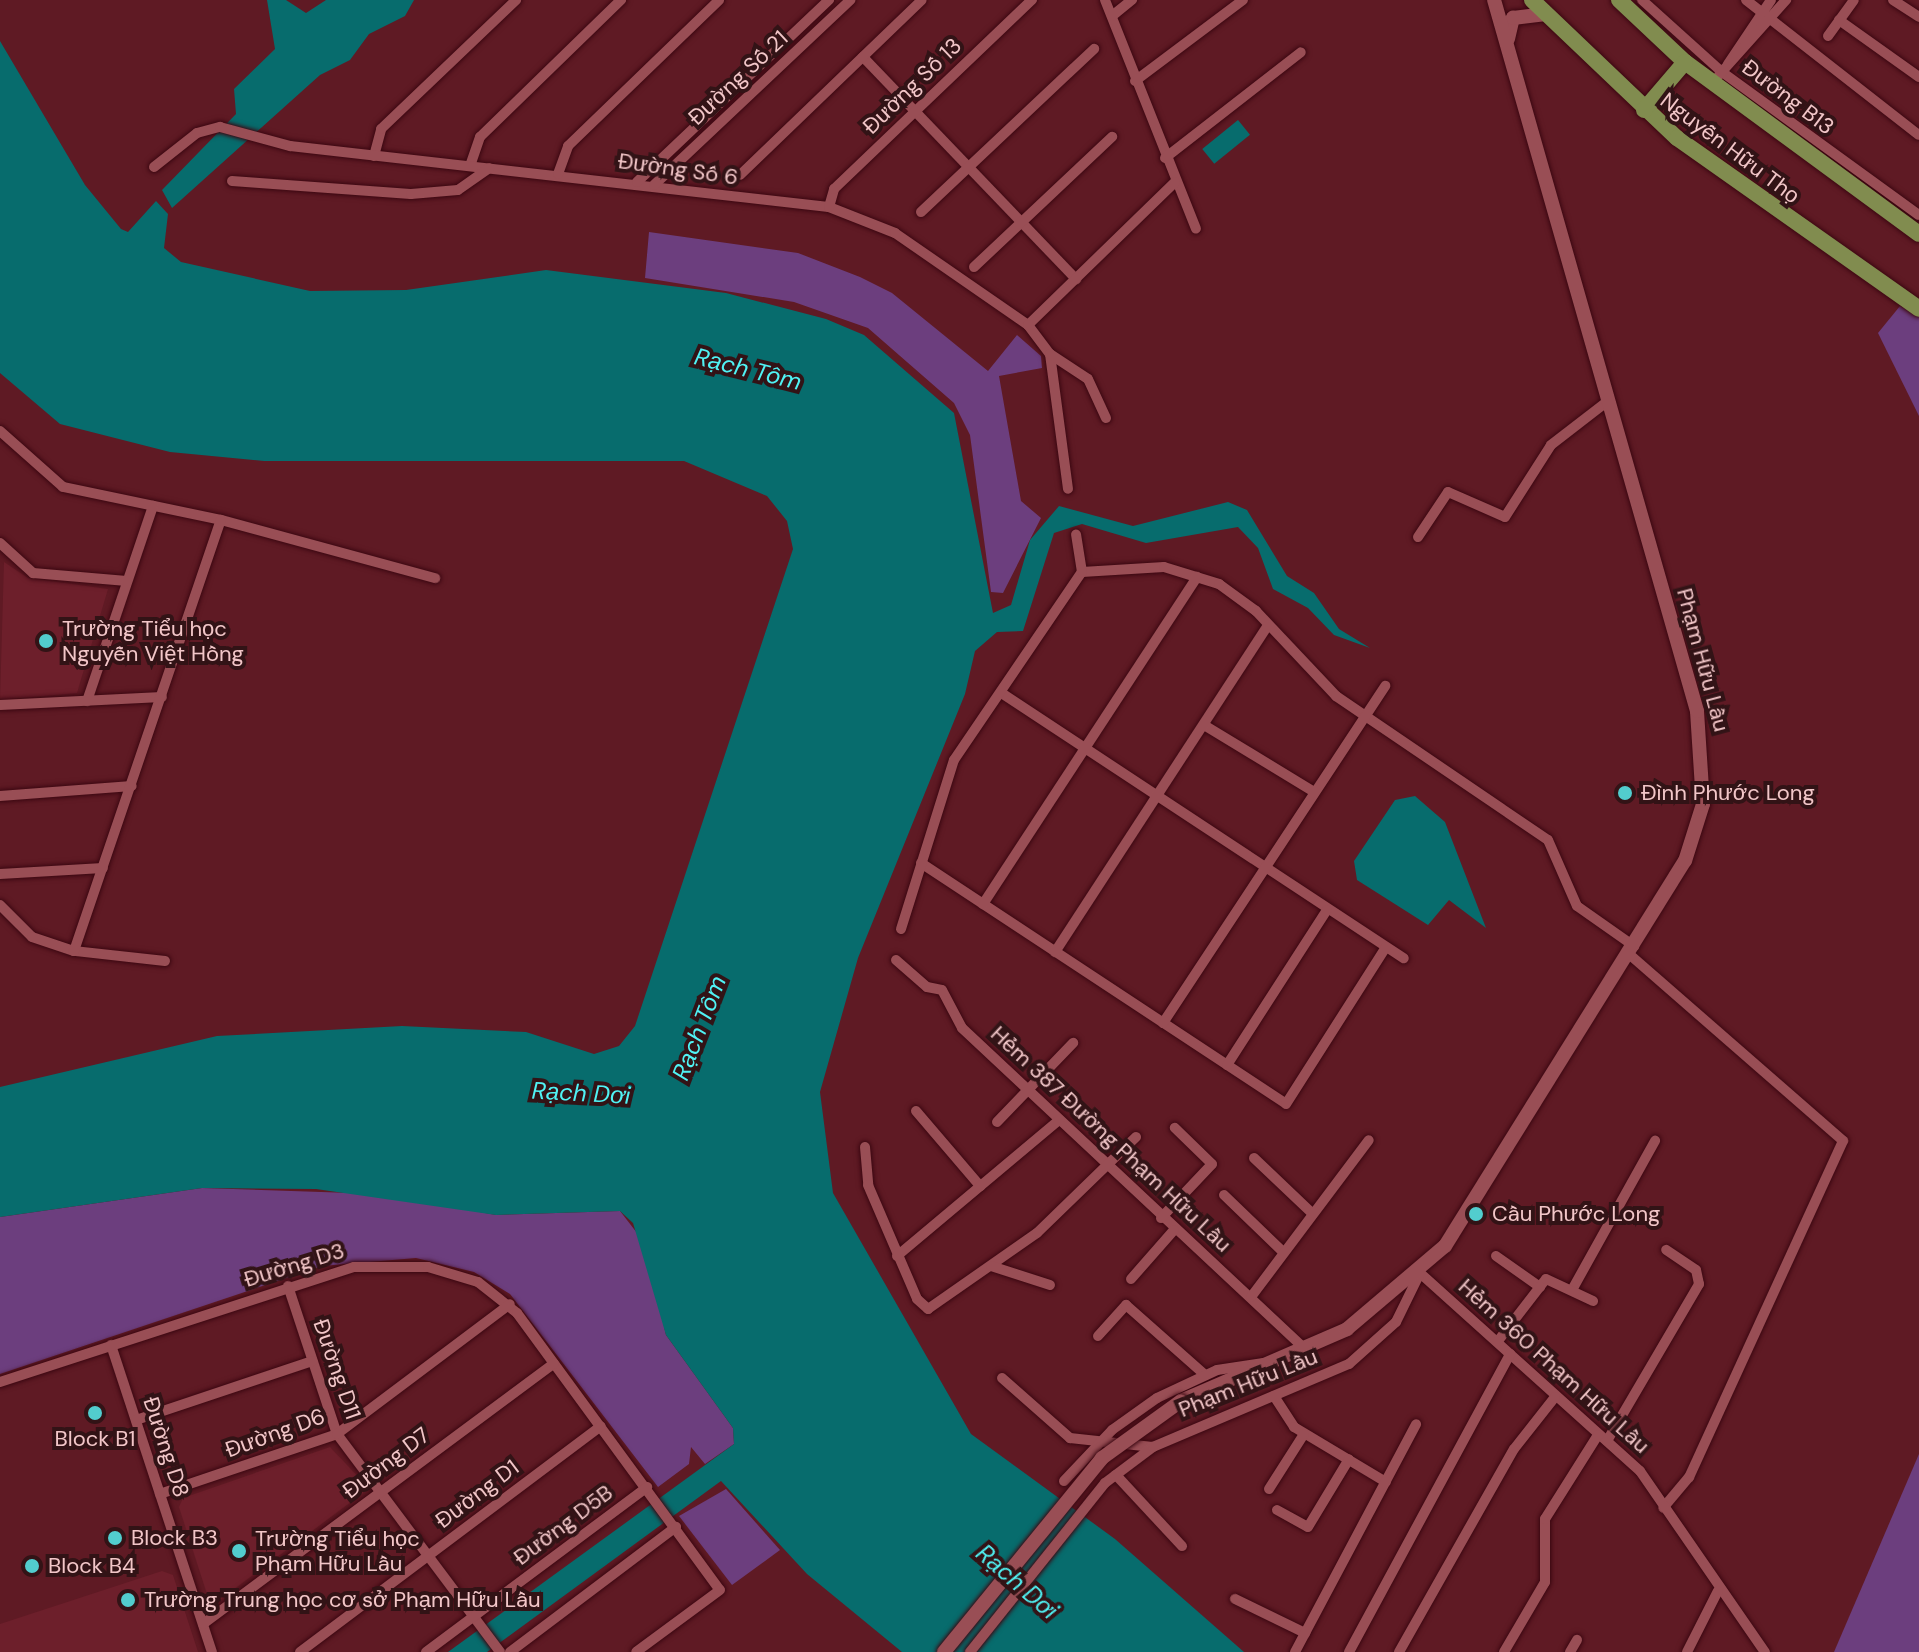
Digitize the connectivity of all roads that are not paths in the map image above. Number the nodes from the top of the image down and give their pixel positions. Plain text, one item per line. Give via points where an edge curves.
1 (516, 0) edge
2 (621, 0) edge
3 (719, 0) edge
4 (810, 0) edge
5 (829, 0) edge
6 (850, 0) edge
7 (922, 0) edge
8 (1032, 0) edge
9 (1105, 0) edge
10 (1132, 0) edge
11 (1243, 0) edge
12 (1494, 0) edge
13 (1532, 0) edge
14 (1619, 0) edge
15 (1642, 0) edge
16 (1746, 0) edge
17 (1771, 0) edge
18 (1786, 0) edge
19 (1854, 0) edge
20 (1893, 0) edge
21 (819, 9) junction
22 (1544, 14) junction
23 (1112, 16) junction
24 (1766, 16) junction
25 (1919, 17) edge
26 (1839, 20) junction
27 (1828, 36) dead end
28 (1094, 49) dead end
29 (1301, 52) dead end
30 (1508, 52) junction
31 (863, 57) junction
32 (1685, 62) junction
33 (1721, 73) junction
34 (1919, 77) edge
35 (1135, 81) junction
36 (1644, 110) junction
37 (915, 111) junction
38 (1919, 135) edge
39 (1112, 137) dead end
40 (374, 156) junction
41 (1165, 158) junction
42 (470, 166) junction
43 (154, 167) dead end
44 (969, 167) junction
45 (489, 168) junction
46 (558, 174) junction
47 (740, 175) dead end
48 (232, 181) dead end
49 (637, 182) junction
50 (1175, 182) junction
51 (654, 185) junction
52 (829, 207) junction
53 (921, 212) dead end
54 (1919, 215) edge
55 (1021, 222) junction
56 (1196, 229) dead end
57 (1919, 234) edge
58 (974, 267) dead end
59 (1076, 279) junction
60 (1919, 309) edge
61 (1028, 325) junction
62 (1050, 354) junction
63 (1608, 401) junction
64 (1106, 418) dead end
65 (2, 436) edge
66 (1068, 489) dead end
67 (153, 506) junction
68 (221, 520) junction
69 (1076, 534) dead end
70 (1418, 537) dead end
71 (2, 550) edge
72 (1082, 572) junction
73 (1197, 577) junction
74 (435, 578) dead end
75 (127, 581) junction
76 (1268, 625) junction
77 (1385, 686) dead end
78 (1003, 694) junction
79 (162, 697) junction
80 (87, 701) junction
81 (0, 705) edge
82 (1364, 717) junction
83 (1204, 725) junction
84 (1085, 748) junction
85 (132, 786) junction
86 (1314, 792) junction
87 (0, 796) edge
88 (1157, 796) junction
89 (921, 863) junction
90 (1266, 867) junction
91 (103, 868) junction
92 (0, 874) edge
93 (983, 904) junction
94 (0, 905) edge
95 (1327, 910) junction
96 (901, 929) dead end
97 (1386, 947) junction
98 (1632, 950) junction
99 (74, 951) junction
100 (1055, 952) junction
101 (1404, 958) dead end
102 (896, 960) dead end
103 (165, 961) dead end
104 (1163, 1023) junction
105 (1073, 1043) dead end
106 (1227, 1065) junction
107 (1030, 1092) junction
108 (916, 1111) dead end
109 (1059, 1120) junction
110 (997, 1122) dead end
111 (1175, 1128) dead end
112 (1136, 1137) dead end
113 (1369, 1140) dead end
114 (1655, 1141) dead end
115 (865, 1147) dead end
116 (1254, 1158) dead end
117 (1108, 1167) junction
118 (980, 1186) junction
119 (1224, 1195) dead end
120 (1313, 1214) junction
121 (1161, 1218) junction
122 (1174, 1230) junction
123 (1666, 1250) dead end
124 (1283, 1252) junction
125 (897, 1256) junction
126 (1496, 1256) dead end
127 (991, 1266) junction
128 (1420, 1273) junction
129 (1131, 1279) dead end
130 (1050, 1285) dead end
131 (288, 1286) junction
132 (1540, 1287) junction
133 (1572, 1290) junction
134 (1251, 1297) junction
135 (1593, 1301) dead end
136 (510, 1304) junction
137 (1098, 1336) dead end
138 (1498, 1341) junction
139 (111, 1345) junction
140 (1306, 1350) junction
141 (1510, 1354) junction
142 (312, 1361) junction
143 (554, 1363) junction
144 (1272, 1364) junction
145 (1205, 1375) junction
146 (1002, 1378) dead end
147 (0, 1382) edge
148 (1274, 1396) junction
149 (1555, 1397) junction
150 (136, 1420) junction
151 (1416, 1424) dead end
152 (601, 1426) junction
153 (337, 1434) junction
154 (1304, 1434) junction
155 (1602, 1438) junction
156 (1100, 1441) junction
157 (1153, 1447) junction
158 (1349, 1459) junction
159 (1116, 1475) junction
160 (1064, 1481) dead end
161 (1386, 1482) junction
162 (1269, 1489) dead end
163 (649, 1491) junction
164 (380, 1492) junction
165 (160, 1494) junction
166 (1663, 1508) junction
167 (1277, 1510) dead end
168 (673, 1523) junction
169 (1182, 1546) dead end
170 (428, 1556) junction
171 (1718, 1591) junction
172 (1235, 1599) dead end
173 (475, 1620) junction
174 (203, 1624) junction
175 (1305, 1633) junction
176 (1577, 1640) dead end
177 (498, 1649) edge
178 (212, 1652) edge
179 (300, 1652) edge
180 (426, 1652) edge
181 (510, 1652) edge
182 (636, 1652) edge
183 (944, 1652) edge
184 (970, 1652) edge
185 (1295, 1652) edge
186 (1349, 1652) edge
187 (1399, 1652) edge
188 (1504, 1652) edge
189 (1570, 1652) edge
190 (1687, 1652) edge
191 (1765, 1652) edge

1 - 40 street via 381,129
2 - 42 street via 480,137
3 - 46 street via 568,146
4 - 21 street
5 - 21 street, Đường Số 21
6 - 51 street, Đường Số 21
7 - 31 street
8 - 37 street, Đường Số 13
9 - 23 street
10 - 23 street
11 - 35 street
12 - 30 main road, Phạm Hữu Lầu
13 - 22 main road, Nguyễn Hữu Thọ
14 - 32 main road, Nguyễn Hữu Thọ
15 - 33 street, Đường B13
16 - 24 street
17 - 24 street
18 - 24 street
19 - 26 street
20 - 25 street
21 - 49 street, Đường Số 21
22 - 30 main road via 1513,18
22 - 36 main road, Nguyễn Hữu Thọ
23 - 35 street
24 - 33 street
24 - 38 street
26 - 27 street
26 - 34 street
28 - 44 street
29 - 41 street
30 - 63 main road, Phạm Hữu Lầu
31 - 37 street
31 - 47 street
32 - 33 main road, Nguyễn Hữu Thọ
32 - 36 main road
33 - 54 street, Đường B13
33 - 57 main road, Nguyễn Hữu Thọ
35 - 41 street
36 - 60 main road, Nguyễn Hữu Thọ
37 - 44 street
37 - 52 street, Đường Số 13 via 834,189
39 - 55 street
40 - 42 street, Đường Số 6
40 - 43 street, Đường Số 6 via 290,146 220,127 197,133
41 - 50 street
42 - 45 street, Đường Số 6
44 - 53 street
44 - 55 street
45 - 46 street, Đường Số 6
45 - 48 street via 458,190 411,194
46 - 49 street, Đường Số 6
49 - 51 street, Đường Số 6
50 - 56 street
50 - 59 street
51 - 52 street, Đường Số 6
52 - 61 street, Đường Số 6 via 895,233
55 - 58 street
55 - 59 street
59 - 61 street
61 - 62 street, Đường Số 6
62 - 64 street via 1088,379
62 - 66 street
63 - 70 street via 1551,445 1505,517 1448,492
63 - 98 main road, Phạm Hữu Lầu via 1706,764 1703,804 1685,861
65 - 67 street via 63,487
67 - 68 street
67 - 75 street
68 - 74 street
68 - 79 street
69 - 72 street
71 - 75 street via 33,573
72 - 73 street via 1164,567
72 - 78 street
73 - 76 street via 1219,584
73 - 84 street
75 - 80 street
76 - 82 street
76 - 83 street
77 - 82 street
78 - 84 street
78 - 89 street via 954,760
79 - 80 street
79 - 85 street
80 - 81 street
82 - 86 street
82 - 98 street via 1548,840 1577,906
83 - 86 street
83 - 88 street
84 - 88 street
84 - 93 street
85 - 87 street
85 - 91 street
86 - 90 street
88 - 90 street
88 - 100 street
89 - 93 street
89 - 96 street
90 - 95 street
90 - 104 street
91 - 92 street
91 - 99 street
93 - 100 street
94 - 99 street via 32,937
95 - 97 street
95 - 106 street
97 - 101 street
97 - 106 street via 1286,1104
98 - 128 main road, Phạm Hữu Lầu via 1468,1215
98 - 166 street via 1843,1141 1689,1477
99 - 103 street
100 - 104 street
102 - 107 street, Hẻm 387 Đường Phạm Hữu Lầu via 927,987 942,990 962,1028
104 - 106 street
105 - 107 street
107 - 109 street, Hẻm 387 Đường Phạm Hữu Lầu
107 - 110 street
108 - 118 street
109 - 117 street, Hẻm 387 Đường Phạm Hữu Lầu
109 - 118 street
111 - 121 street via 1212,1164
112 - 117 street
113 - 120 street
114 - 133 street
115 - 125 street via 868,1185
116 - 120 street
117 - 121 street, Hẻm 387 Đường Phạm Hữu Lầu
117 - 127 street
118 - 125 street
119 - 124 street
120 - 124 street
121 - 122 street, Hẻm 387 Đường Phạm Hữu Lầu
122 - 129 street
122 - 134 street, Hẻm 387 Đường Phạm Hữu Lầu
123 - 155 street via 1696,1270 1699,1284
124 - 134 street
125 - 127 street via 928,1309
126 - 132 street
127 - 130 street
128 - 138 street, Hẻm 360 Phạm Hữu Lầu
128 - 140 main road, Phạm Hữu Lầu via 1366,1317
128 - 148 street, Phạm Hữu Lầu via 1415,1295 1384,1336 1310,1385
131 - 136 street, Đường D3 via 354,1267 413,1266 478,1282
131 - 139 street, Đường D3
131 - 142 street, Đường D11
132 - 133 street via 1546,1279
132 - 138 street
133 - 135 street
134 - 140 street, Hẻm 387 Đường Phạm Hữu Lầu
136 - 143 street, Đường D3
136 - 153 street, Đường D6
137 - 145 street via 1126,1305
138 - 141 street, Hẻm 360 Phạm Hữu Lầu
139 - 147 street, Đường D3
139 - 150 street, Đường D8
140 - 144 main road, Phạm Hữu Lầu
141 - 149 street, Hẻm 360 Phạm Hữu Lầu
141 - 186 street
142 - 150 street
142 - 153 street, Đường D11
143 - 152 street, Đường D3
143 - 164 street, Đường D7
144 - 145 street, Phạm Hữu Lầu
144 - 183 main road, Phạm Hữu Lầu, bridge via 1181,1401 1102,1458
145 - 156 street, Phạm Hữu Lầu via 1149,1403
146 - 156 street via 1055,1431
148 - 154 street
148 - 157 street, Phạm Hữu Lầu
149 - 155 street, Hẻm 360 Phạm Hữu Lầu
149 - 187 street via 1514,1449
150 - 165 street, Đường D8
151 - 161 street
152 - 163 street, Đường D3
152 - 170 street, Đường D1
153 - 164 street, Đường D11
153 - 165 street, Đường D6
154 - 158 street
154 - 162 street
155 - 166 street, Hẻm 360 Phạm Hữu Lầu via 1640,1471
155 - 188 street via 1545,1519 1545,1582
156 - 157 street
156 - 160 street, Phạm Hữu Lầu
157 - 159 street, Phạm Hữu Lầu
158 - 161 street
158 - 167 street via 1308,1527
159 - 169 street
159 - 184 street, Phạm Hữu Lầu
161 - 175 street
163 - 168 street, Đường D3
163 - 173 street, Đường D5B
164 - 170 street, Đường D11
164 - 174 street, Đường D7
165 - 174 street, Đường D8
166 - 171 street, Hẻm 360 Phạm Hữu Lầu
168 - 181 street
168 - 182 street via 720,1590
170 - 173 street, Đường D11
170 - 179 street, Đường D1
171 - 190 street
171 - 191 street, Hẻm 360 Phạm Hữu Lầu
172 - 175 street
173 - 177 street, Đường D11
173 - 180 street, Đường D5B
174 - 178 street, Đường D8
175 - 185 street
176 - 189 street

